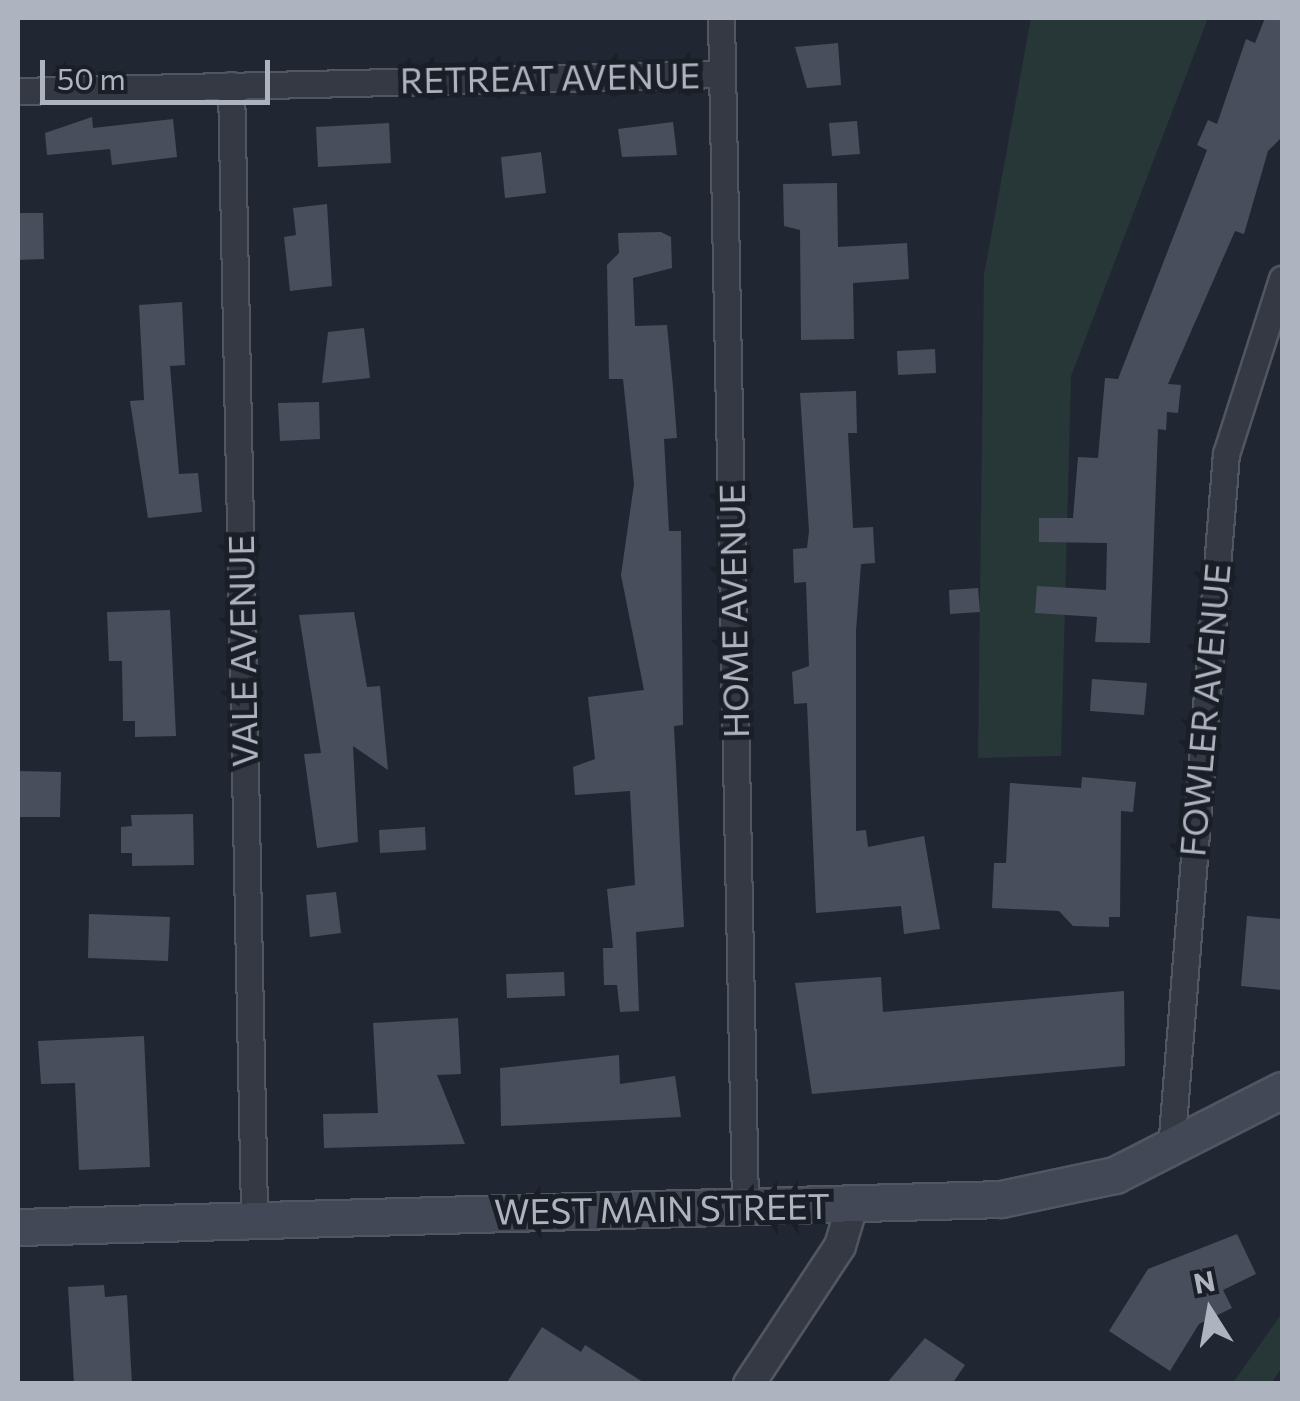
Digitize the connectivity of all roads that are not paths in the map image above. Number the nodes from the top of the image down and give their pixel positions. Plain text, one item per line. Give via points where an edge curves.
1 (721, 18) edge
2 (722, 74) junction
3 (231, 85) junction
4 (18, 91) edge
5 (1282, 280) edge
6 (1282, 1090) edge
7 (1171, 1150) junction
8 (745, 1205) junction
9 (852, 1206) junction
10 (254, 1216) junction
11 (18, 1227) edge
12 (749, 1384) edge

1 - 2 street, HOME AVENUE
2 - 3 street, RETREAT AVENUE
2 - 8 street, HOME AVENUE
3 - 4 street, RETREAT AVENUE
3 - 10 street, VALE AVENUE
5 - 7 street, FOWLER AVENUE via 1226,454
6 - 7 main road, WEST MAIN STREET
7 - 9 main road, WEST MAIN STREET via 1077,1189
8 - 9 main road, WEST MAIN STREET
8 - 10 main road, WEST MAIN STREET
9 - 12 street via 840,1246
10 - 11 main road, WEST MAIN STREET

